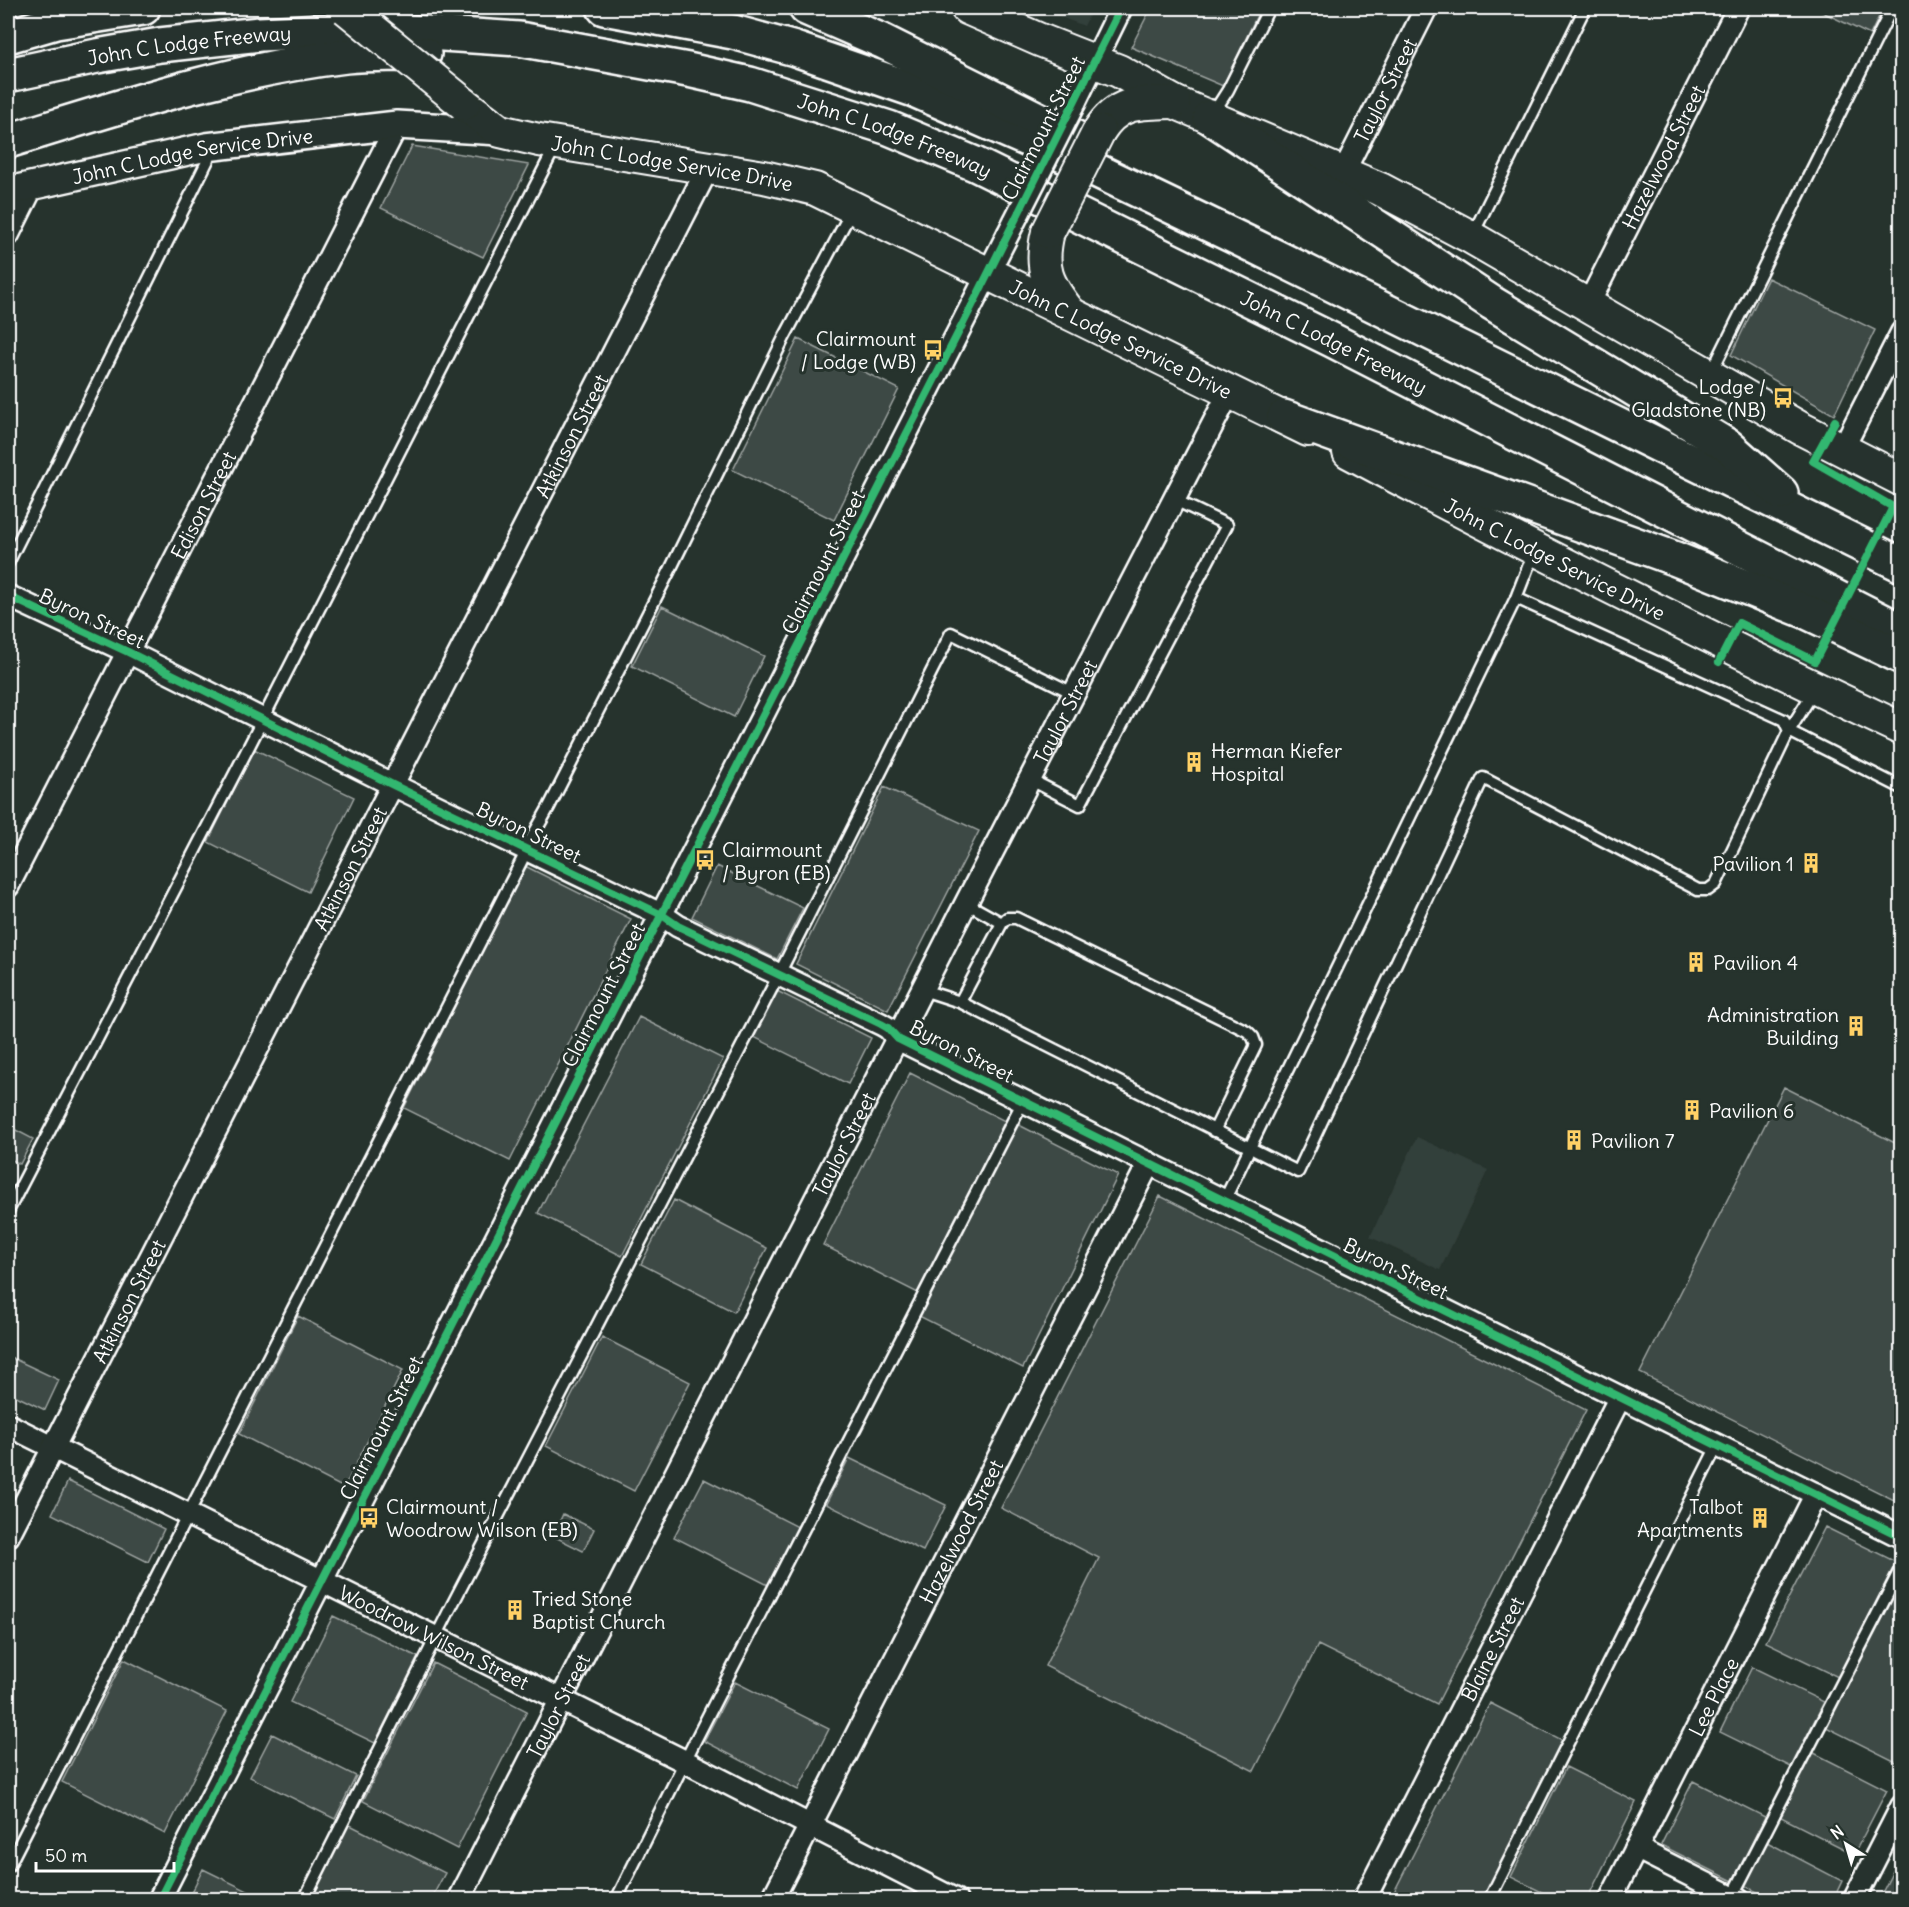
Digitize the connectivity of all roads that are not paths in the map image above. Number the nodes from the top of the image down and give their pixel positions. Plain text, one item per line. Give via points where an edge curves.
1 (143, 8) edge
2 (346, 8) edge
3 (604, 8) edge
4 (806, 8) edge
5 (968, 8) edge
6 (1121, 8) edge
7 (1269, 8) edge
8 (1426, 8) edge
9 (1585, 8) edge
10 (1738, 8) edge
11 (1892, 8) edge
12 (8, 36) edge
13 (604, 56) junction
14 (1095, 61) junction
15 (8, 75) edge
16 (1174, 102) junction
17 (1210, 117) junction
18 (397, 125) junction
19 (500, 131) junction
20 (8, 141) edge
21 (557, 143) junction
22 (206, 147) junction
23 (708, 168) junction
24 (1343, 173) junction
25 (20, 188) edge
26 (853, 207) junction
27 (8, 235) edge
28 (1471, 238) junction
29 (1256, 247) junction
30 (989, 273) junction
31 (1588, 305) junction
32 (1070, 313) junction
33 (1902, 332) edge
34 (1709, 375) junction
35 (1230, 391) junction
36 (1284, 417) junction
37 (1842, 450) junction
38 (1902, 480) edge
39 (1175, 500) junction
40 (1817, 523) junction
41 (1537, 550) junction
42 (8, 563) edge
43 (1902, 565) edge
44 (8, 596) edge
45 (1516, 598) junction
46 (1902, 631) edge
47 (128, 652) junction
48 (1902, 657) edge
49 (1816, 688) junction
50 (1075, 694) junction
51 (261, 719) junction
52 (1902, 729) edge
53 (1789, 731) junction
54 (1031, 780) junction
55 (393, 785) junction
56 (1902, 788) edge
57 (526, 848) junction
58 (8, 886) edge
59 (966, 903) junction
60 (662, 915) junction
61 (1002, 922) junction
62 (778, 975) junction
63 (923, 990) junction
64 (960, 1002) junction
65 (898, 1039) junction
66 (1023, 1101) junction
67 (1214, 1131) junction
68 (1249, 1149) junction
69 (1149, 1163) junction
70 (1224, 1201) junction
71 (8, 1211) edge
72 (1620, 1397) junction
73 (8, 1425) edge
74 (1717, 1446) junction
75 (53, 1448) junction
76 (1816, 1494) junction
77 (188, 1515) junction
78 (8, 1536) edge
79 (1902, 1537) edge
80 (1902, 1566) edge
81 (322, 1581) junction
82 (436, 1638) junction
83 (561, 1701) junction
84 (686, 1762) junction
85 (1902, 1806) edge
86 (810, 1826) junction
87 (1636, 1848) junction
88 (8, 1867) edge
89 (943, 1896) edge
90 (1734, 1898) edge
91 (159, 1899) edge
92 (304, 1899) edge
93 (459, 1899) edge
94 (616, 1899) edge
95 (772, 1899) edge
96 (1364, 1899) edge
97 (1490, 1899) edge
98 (1610, 1899) edge
99 (1854, 1899) edge

1 - 12 highway via 56,22
2 - 19 main road, bridge
3 - 29 highway via 733,32 915,90 1079,162
4 - 29 highway via 882,40 1184,191
5 - 14 main road
6 - 14 street, Clairmount Street
7 - 17 lane
8 - 24 street, Taylor Street
9 - 28 lane
10 - 31 street, Hazelwood Street
11 - 34 lane
13 - 15 highway, John C Lodge Freeway via 519,39 397,31 322,32 160,45
13 - 20 highway via 347,56 240,74 107,109
13 - 46 highway, John C Lodge Freeway via 750,84 889,129 975,164 1321,334
14 - 16 main road
14 - 30 street, Clairmount Street, bridge
16 - 17 main road
16 - 32 main road, bridge via 1119,108 1106,120 1048,232 1043,252 1046,270 1054,292
17 - 24 main road
17 - 40 highway via 1492,303 1728,446
18 - 19 street, John C Lodge Service Drive
18 - 22 street, John C Lodge Service Drive
18 - 47 street, Edison Street
19 - 21 main road, John C Lodge Service Drive
21 - 23 main road, John C Lodge Service Drive
21 - 51 lane
22 - 25 street, John C Lodge Service Drive
22 - 42 lane via 208,160
23 - 26 main road, John C Lodge Service Drive via 815,189
23 - 55 street, Atkinson Street
24 - 28 main road
25 - 27 street
26 - 30 main road, John C Lodge Service Drive
26 - 57 lane
28 - 31 main road
29 - 40 highway
30 - 32 main road, John C Lodge Service Drive
30 - 60 street, Clairmount Street
31 - 34 main road
32 - 35 main road, John C Lodge Service Drive
33 - 37 street
34 - 37 main road
35 - 36 main road, John C Lodge Service Drive
35 - 39 street, Taylor Street
36 - 41 main road, John C Lodge Service Drive
36 - 48 highway via 1676,559 1807,612
37 - 38 main road
39 - 50 street, Taylor Street
39 - 54 lane via 1227,525 1080,806
40 - 43 highway
41 - 45 lane
41 - 49 main road, John C Lodge Service Drive
44 - 47 street, Byron Street
45 - 53 lane via 1784,720
45 - 68 lane
47 - 51 street, Byron Street
47 - 58 street, Edison Street
49 - 52 main road, John C Lodge Service Drive
49 - 53 lane
50 - 54 street, Taylor Street
50 - 62 lane via 951,633
51 - 55 street, Byron Street
51 - 71 lane
53 - 56 lane
53 - 68 lane via 1716,884 1708,890 1698,890 1483,778 1298,1172
54 - 59 street, Taylor Street
55 - 57 street, Byron Street
55 - 75 street, Atkinson Street
57 - 60 street, Byron Street
57 - 77 lane
59 - 61 lane
59 - 63 street, Taylor Street
60 - 62 street, Byron Street
60 - 81 street, Clairmount Street
61 - 64 lane
61 - 67 lane via 1016,918 1247,1031 1256,1045
62 - 65 street, Byron Street via 888,1028
62 - 82 lane
63 - 64 lane
63 - 65 street, Taylor Street
64 - 67 lane
65 - 66 street, Byron Street
65 - 83 street, Taylor Street
66 - 69 street, Byron Street
66 - 84 lane
67 - 68 lane
68 - 70 lane
69 - 70 street, Byron Street
69 - 86 street, Hazelwood Street
70 - 72 street, Byron Street
72 - 74 street, Byron Street
72 - 96 street, Blaine Street
73 - 75 street, Woodrow Wilson Street
74 - 76 street, Byron Street
74 - 97 lane
75 - 77 street, Woodrow Wilson Street
75 - 78 street, Atkinson Street
76 - 79 street, Byron Street
76 - 87 street, Lee Place
77 - 81 street, Woodrow Wilson Street
77 - 88 lane
80 - 90 lane
81 - 82 street, Woodrow Wilson Street
81 - 91 street, Clairmount Street
82 - 83 street, Woodrow Wilson Street
82 - 92 lane
83 - 84 street, Woodrow Wilson Street
83 - 93 street, Taylor Street
84 - 86 street, Woodrow Wilson Street
84 - 94 lane
85 - 99 street
86 - 89 street, Woodrow Wilson Street
86 - 95 street, Hazelwood Street
87 - 90 street
87 - 98 street, Lee Place

